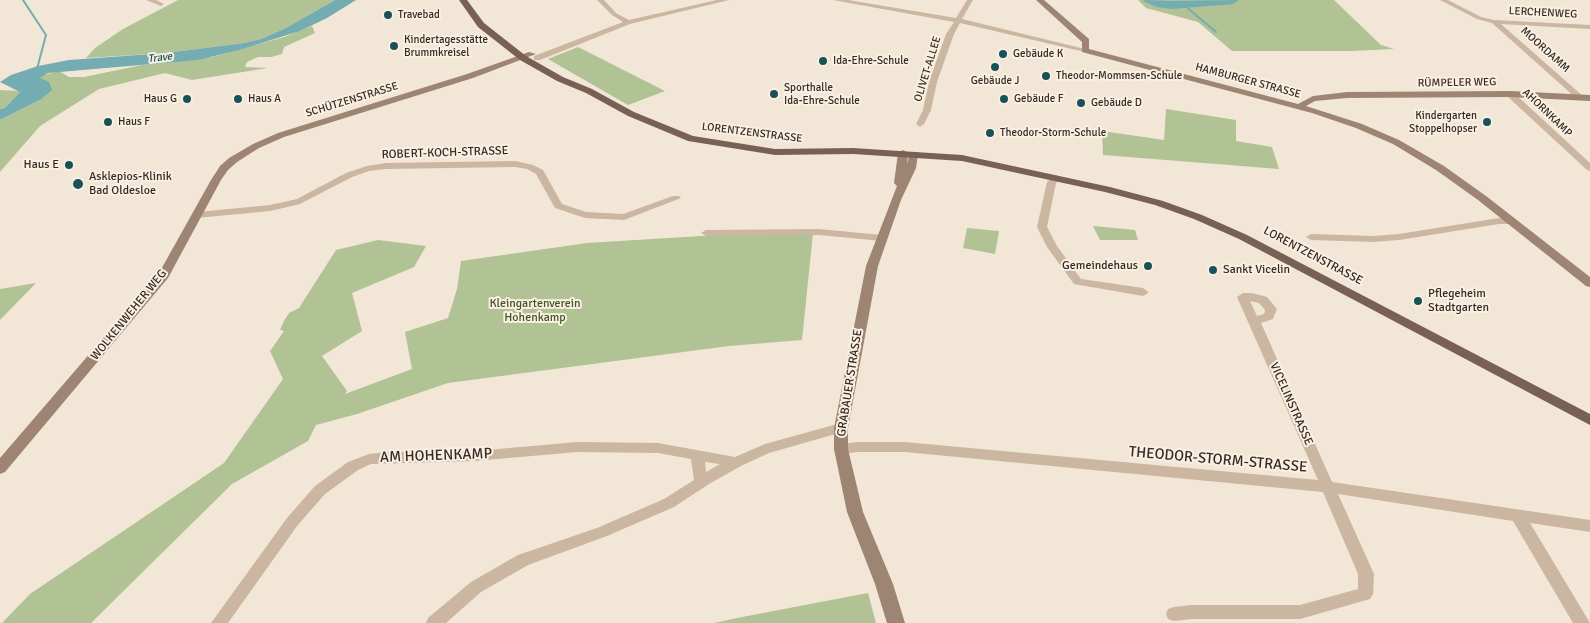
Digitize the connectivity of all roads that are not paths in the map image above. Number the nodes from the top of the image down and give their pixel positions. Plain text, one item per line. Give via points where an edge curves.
1 (149, 0) edge
2 (462, 0) edge
3 (468, 0) edge
4 (600, 0) edge
5 (726, 0) edge
6 (836, 0) edge
7 (970, 0) edge
8 (1040, 0) edge
9 (1444, 0) edge
10 (161, 4) dead end
11 (956, 20) junction
12 (628, 22) junction
13 (1494, 22) junction
14 (1590, 27) edge
15 (1086, 50) junction
16 (530, 58) junction
17 (1510, 94) junction
18 (1580, 97) junction
19 (1324, 98) junction
20 (1590, 98) edge
21 (1300, 107) junction
22 (1315, 111) junction
23 (920, 124) dead end
24 (243, 153) joint
25 (908, 156) junction
26 (1590, 168) edge
27 (1056, 178) junction
28 (676, 198) dead end
29 (197, 215) junction
30 (1512, 221) junction
31 (706, 233) dead end
32 (1311, 237) dead end
33 (882, 238) junction
34 (1590, 283) edge
35 (1143, 292) dead end
36 (1254, 321) dead end
37 (1590, 420) edge
38 (841, 428) junction
39 (841, 449) junction
40 (697, 454) junction
41 (736, 462) junction
42 (0, 468) edge
43 (701, 482) junction
44 (1328, 487) junction
45 (1518, 516) junction
46 (1590, 526) edge
47 (1174, 614) dead end
48 (219, 623) edge
49 (434, 623) edge
50 (896, 623) edge
51 (1582, 623) edge

1 - 10 street
2 - 16 main road via 481,25
3 - 16 main road
4 - 12 street
5 - 12 street, SCHÜTZENSTRASSE
6 - 11 street, HAMBURGER STRASSE
7 - 11 street, OLIVET-ALLEE
8 - 15 street via 1086,41
9 - 13 street
11 - 15 street, HAMBURGER STRASSE
11 - 23 street, OLIVET-ALLEE
12 - 16 street, SCHÜTZENSTRASSE
13 - 14 street, LERCHENWEG
13 - 18 street, MOORDAMM
15 - 21 street, HAMBURGER STRASSE
16 - 24 street, SCHÜTZENSTRASSE via 281,135
16 - 25 main road, LORENTZENSTRASSE via 560,79 650,123 691,138 775,152
17 - 18 street, RÜMPELER WEG
17 - 19 street, RÜMPELER WEG via 1347,95
17 - 26 street, AHORNKAMP
18 - 20 street, RÜMPELER WEG
19 - 21 street, RÜMPELER WEG via 1312,99
19 - 22 street
21 - 22 street, HAMBURGER STRASSE
22 - 30 street, HAMBURGER STRASSE via 1396,142 1440,168
24 - 29 street, WOLKENWEHER WEG via 224,168
25 - 27 main road, LORENTZENSTRASSE
25 - 33 street, GRABAUER STRASSE via 911,168
27 - 35 street via 1052,182 1042,228 1078,282
27 - 37 main road, LORENTZENSTRASSE via 1159,203 1225,229
28 - 29 street, ROBERT-KOCH-STRASSE via 624,217 585,215 558,206 540,172 530,166 386,166 349,175 300,201 270,208
29 - 42 street, WOLKENWEHER WEG via 164,275
30 - 32 street via 1399,237
30 - 34 street, HAMBURGER STRASSE
31 - 33 street via 819,232
33 - 38 street, GRABAUER STRASSE via 872,266
36 - 44 street, VICELINSTRASSE
38 - 39 street, GRABAUER STRASSE
38 - 41 street via 765,449
39 - 44 street, THEODOR-STORM-STRASSE via 906,447
39 - 50 street, GRABAUER STRASSE via 855,512
40 - 41 street, AM HOHENKAMP
40 - 43 street
40 - 48 street, AM HOHENKAMP via 658,448 577,448 475,456 369,459 353,466 320,490 292,522
41 - 43 street
43 - 49 street via 669,503 644,514 523,560 476,587
44 - 45 street, THEODOR-STORM-STRASSE
44 - 47 street, VICELINSTRASSE via 1366,574 1365,594 1300,612
45 - 46 street, THEODOR-STORM-STRASSE
45 - 51 street

